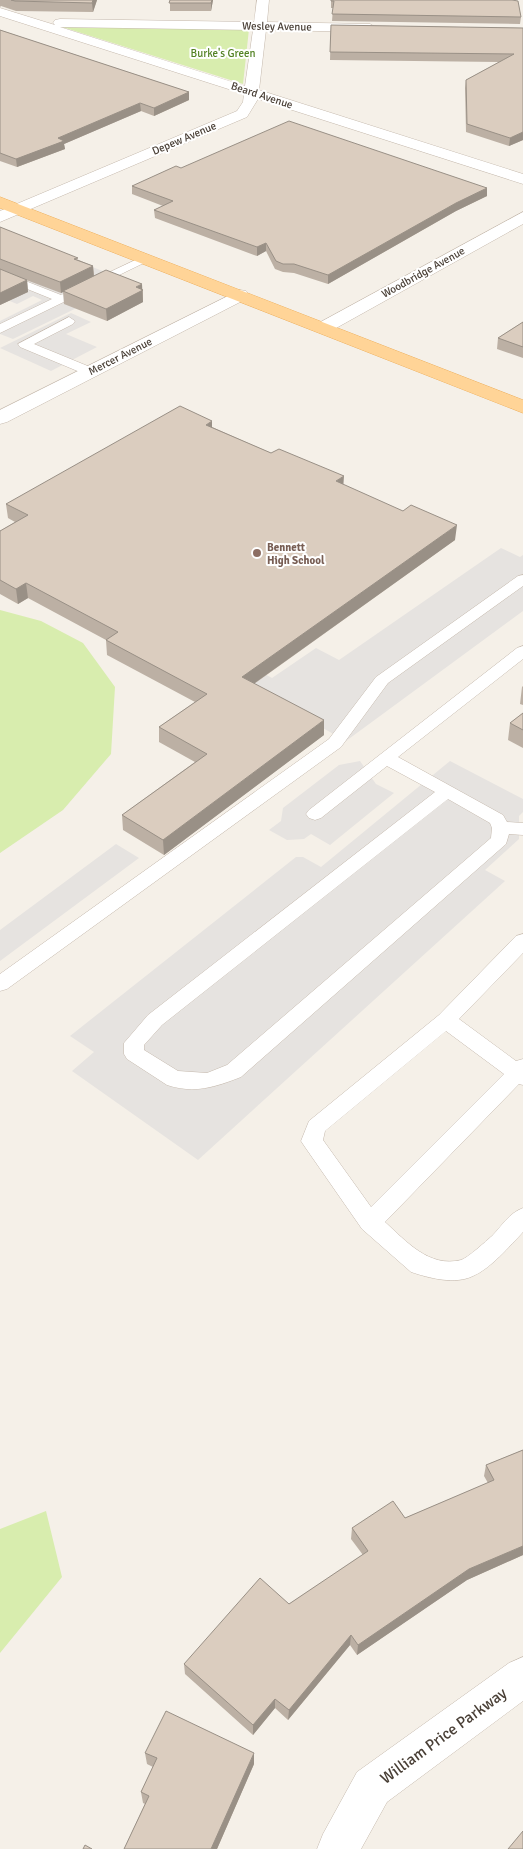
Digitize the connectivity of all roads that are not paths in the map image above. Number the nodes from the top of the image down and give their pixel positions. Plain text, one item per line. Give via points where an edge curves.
1 (263, 0) edge
2 (0, 12) edge
3 (31, 22) junction
4 (260, 26) junction
5 (379, 28) edge
6 (251, 92) junction
7 (523, 179) edge
8 (0, 202) edge
9 (18, 209) junction
10 (0, 217) edge
11 (523, 217) edge
12 (146, 258) junction
13 (0, 274) edge
14 (240, 295) junction
15 (62, 299) junction
16 (69, 321) dead end
17 (323, 328) junction
18 (0, 329) edge
19 (91, 372) junction
20 (523, 407) edge
21 (0, 418) edge
22 (523, 579) edge
23 (523, 651) edge
24 (386, 758) junction
25 (446, 792) junction
26 (315, 814) dead end
27 (501, 828) junction
28 (523, 829) edge
29 (523, 941) edge
30 (0, 984) edge
31 (446, 1020) junction
32 (521, 1072) edge
33 (523, 1217) edge
34 (370, 1223) junction
35 (523, 1677) edge
36 (338, 1849) edge

1 - 4 street, Depew Avenue
2 - 3 street, Beard Avenue
3 - 4 street, Wesley Avenue
3 - 6 street, Beard Avenue
4 - 5 street, Wesley Avenue
4 - 6 street, Depew Avenue
6 - 7 street, Beard Avenue
6 - 9 street, Depew Avenue via 250,102 242,114
8 - 9 main road
9 - 10 street, Depew Avenue
9 - 12 main road
11 - 17 street, Woodbridge Avenue
12 - 14 main road
12 - 15 lane
13 - 15 lane
14 - 17 main road
14 - 19 street, Mercer Avenue
15 - 18 lane
16 - 19 lane via 24,344
17 - 20 main road
19 - 21 street, Mercer Avenue
22 - 30 lane via 382,680 335,744
23 - 24 lane
24 - 25 lane
24 - 26 lane
25 - 27 lane via 497,820
25 - 27 lane via 155,1020 134,1043 134,1054 174,1079 208,1081 234,1071 500,840
27 - 28 lane
29 - 31 lane
31 - 32 lane
31 - 34 lane via 316,1127 312,1141
32 - 34 lane
33 - 34 lane via 499,1243 467,1269 443,1270 419,1265
35 - 36 street, William Price Parkway via 372,1787

